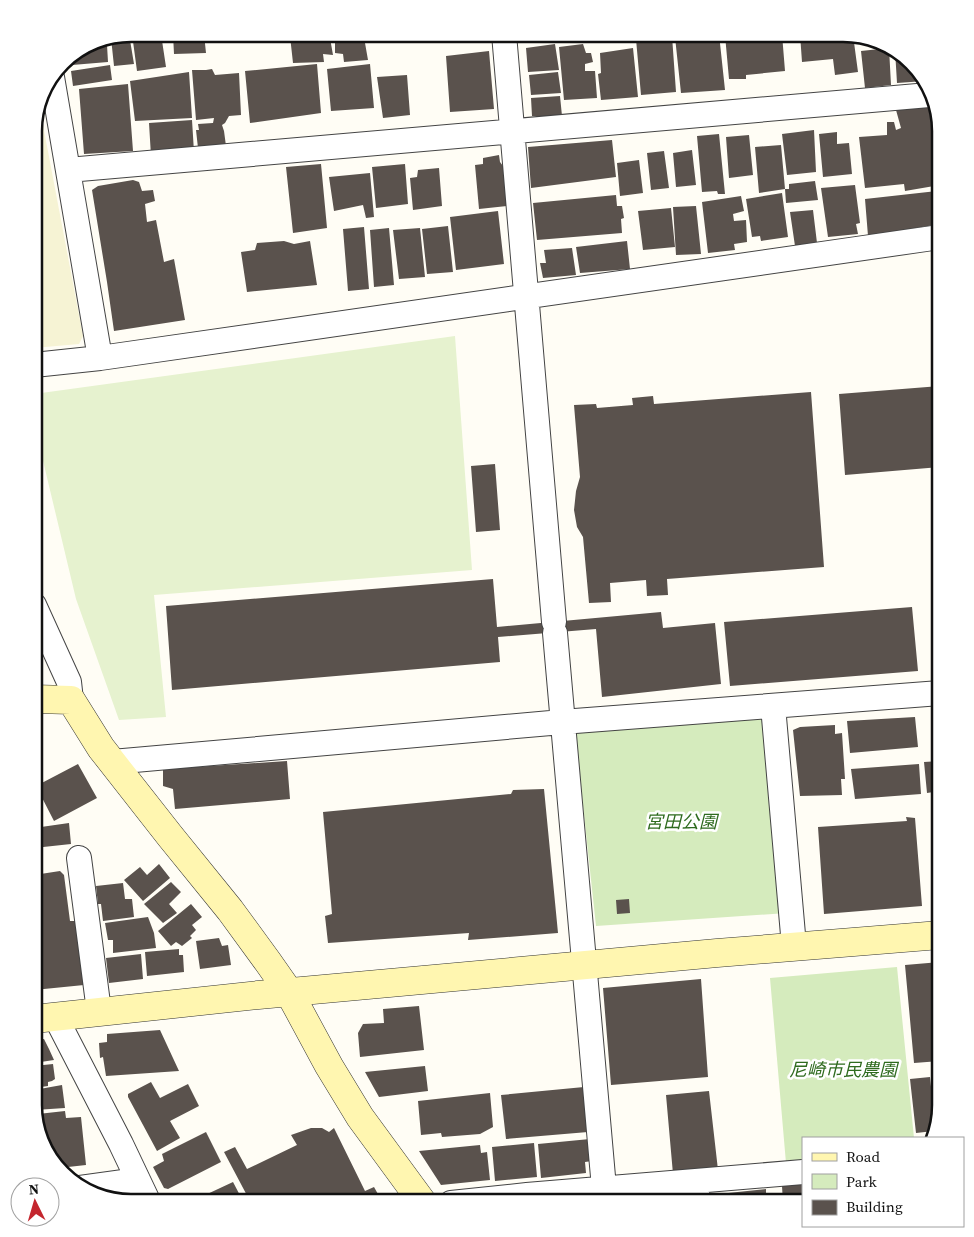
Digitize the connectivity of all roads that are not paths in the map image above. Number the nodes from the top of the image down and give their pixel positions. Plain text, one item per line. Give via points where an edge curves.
1 (505, 43) edge
2 (54, 88) edge
3 (924, 95) edge
4 (513, 132) junction
5 (68, 170) junction
6 (932, 238) edge
7 (527, 297) junction
8 (100, 358) junction
9 (43, 364) edge
10 (42, 624) edge
11 (932, 694) edge
12 (42, 699) edge
13 (71, 700) junction
14 (773, 706) junction
15 (562, 722) junction
16 (112, 762) junction
17 (79, 858) dead end
18 (932, 936) edge
19 (794, 946) junction
20 (584, 965) junction
21 (289, 992) junction
22 (99, 1012) junction
23 (45, 1017) edge
24 (802, 1172) edge
25 (138, 1180) junction
26 (94, 1186) edge
27 (604, 1188) junction
28 (697, 1192) edge
29 (145, 1194) edge
30 (416, 1194) edge
31 (538, 1194) edge

1 - 4 street
2 - 5 street
3 - 4 street
4 - 5 street
4 - 7 street
5 - 8 street
6 - 7 street
7 - 8 street
7 - 15 street
8 - 9 street
10 - 13 street via 68,682
11 - 14 street
12 - 13 street
13 - 16 street
14 - 15 street
14 - 19 street
15 - 16 street
15 - 20 street
16 - 21 street via 230,910
17 - 22 street
18 - 19 street
19 - 20 street
20 - 21 street
20 - 27 street
21 - 22 street
21 - 30 street via 360,1116
22 - 23 street
23 - 25 street via 121,1144
24 - 28 street
25 - 26 street
25 - 29 street
27 - 28 street
27 - 31 street

